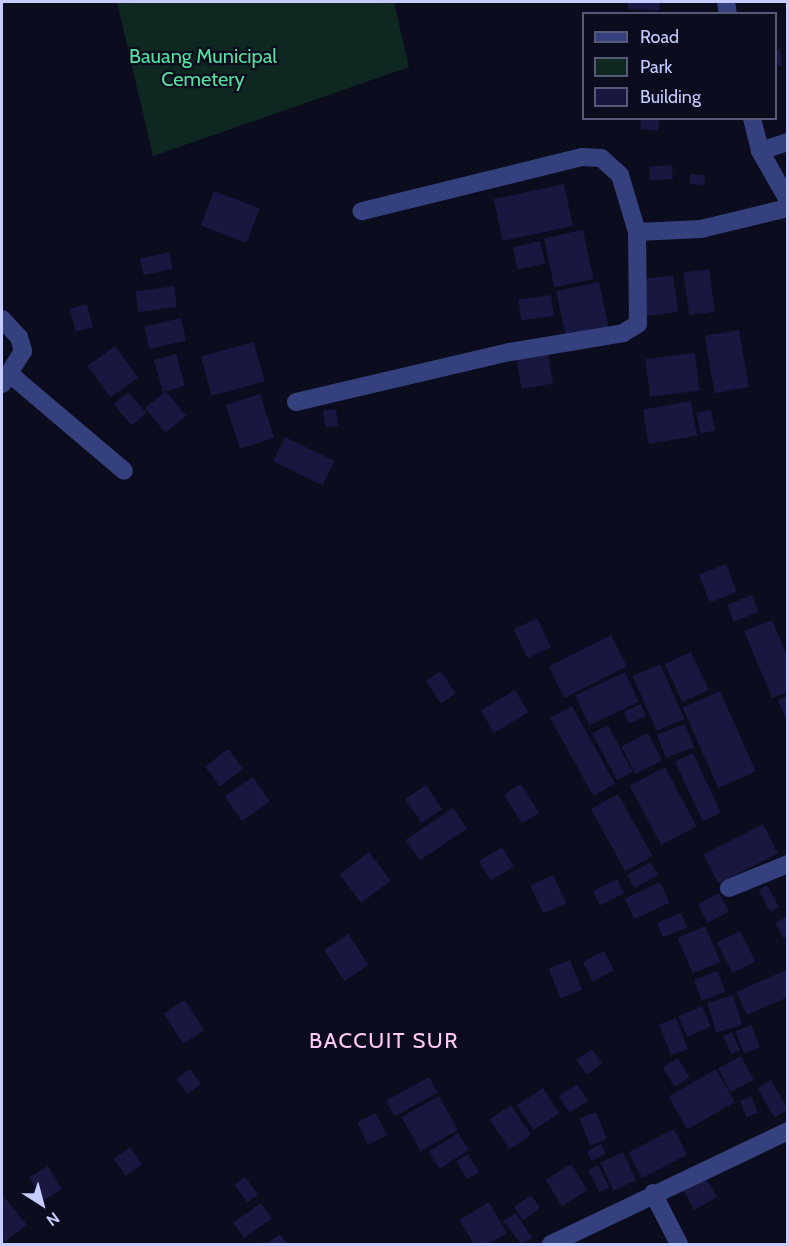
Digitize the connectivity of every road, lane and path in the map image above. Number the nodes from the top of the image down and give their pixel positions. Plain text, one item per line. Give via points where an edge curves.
1 (752, 120) edge
2 (788, 142) edge
3 (760, 151) junction
4 (788, 200) edge
5 (788, 208) edge
6 (362, 211) dead end
7 (637, 232) junction
8 (2, 319) edge
9 (6, 379) edge
10 (296, 402) dead end
11 (124, 471) dead end
12 (788, 864) edge
13 (729, 888) dead end
14 (788, 1131) edge
15 (653, 1193) junction
16 (551, 1245) edge
17 (679, 1245) edge

1 - 3 street
2 - 3 street
3 - 4 street
5 - 7 street via 701,229
6 - 7 street via 592,156 608,161 620,175
7 - 10 street via 640,319 631,330 510,352
8 - 9 street via 22,344
9 - 11 street
12 - 13 street
14 - 15 street
15 - 16 street
15 - 17 street

